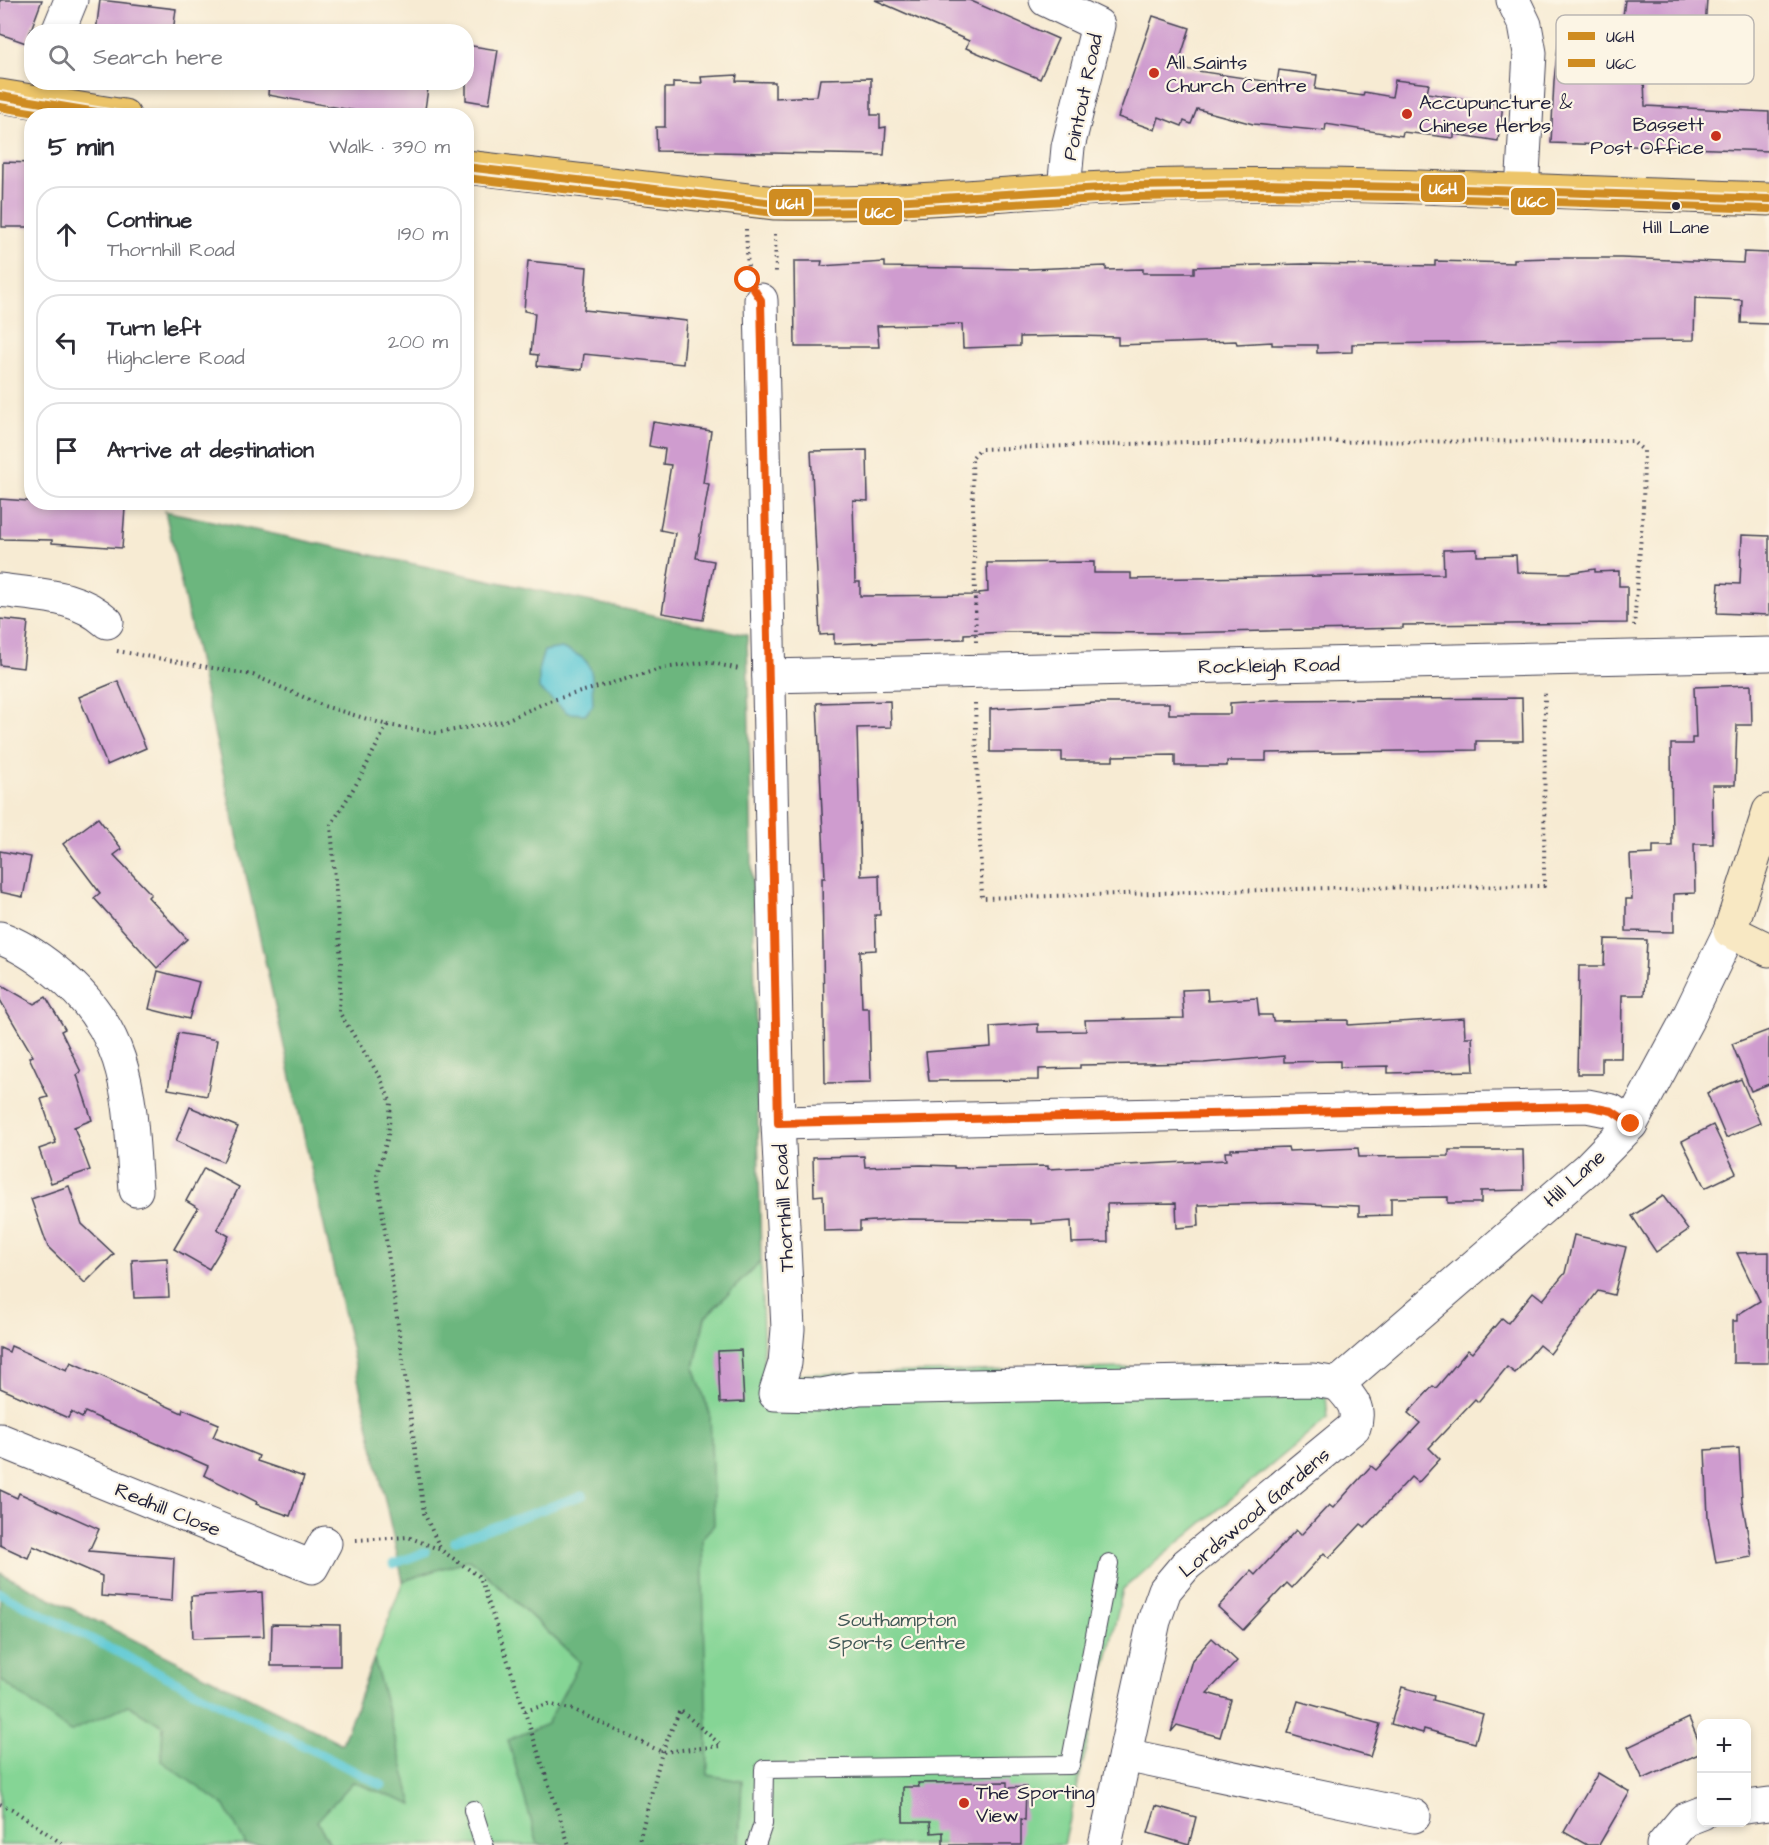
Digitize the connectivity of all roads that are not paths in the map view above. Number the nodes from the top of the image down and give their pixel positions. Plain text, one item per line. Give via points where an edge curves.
1 (71, 0) edge
2 (1046, 0) edge
3 (1513, 0) edge
4 (61, 24) edge
5 (23, 93) edge
6 (89, 108) edge
7 (474, 168) edge
8 (1064, 190) junction
9 (1522, 191) junction
10 (1769, 199) edge
11 (761, 300) road end
12 (0, 590) edge
13 (107, 622) road end
14 (1769, 654) edge
15 (769, 676) junction
16 (1769, 811) edge
17 (1730, 931) junction
18 (0, 938) edge
19 (1769, 950) edge
20 (778, 1123) junction
21 (1631, 1124) junction
22 (136, 1190) dead end
23 (1338, 1384) junction
24 (0, 1440) edge
25 (325, 1543) road end
26 (1109, 1563) dead end
27 (1125, 1755) junction
28 (1769, 1804) edge
29 (1751, 1806) edge
30 (473, 1810) dead end
31 (1697, 1815) edge
32 (1414, 1816) dead end
33 (484, 1845) edge
34 (756, 1845) edge
35 (1105, 1845) edge
36 (1663, 1845) edge

1 - 4 street
2 - 8 street, Pointout Road via 1098,25 1068,147
3 - 9 street via 1525,25 1530,53
5 - 6 main road
7 - 8 main road via 775,203 952,199
8 - 9 main road via 1293,184
9 - 10 main road
11 - 15 street, Thornhill Road
12 - 13 street via 77,601
14 - 15 street, Rockleigh Road
15 - 20 street, Thornhill Road
16 - 17 street, Hill Lane
17 - 19 street
17 - 21 street, Hill Lane
18 - 22 street via 37,957 68,981 109,1034 123,1066 130,1102
20 - 21 street via 1587,1106 1612,1111
20 - 23 street, Thornhill Road via 788,1329 785,1363 775,1394 1053,1384 1313,1380
21 - 23 street, Hill Lane via 1588,1168
23 - 27 street, Lordswood Gardens via 1356,1407 1354,1427 1186,1565 1165,1590 1156,1612
24 - 25 street, Redhill Close via 312,1567
26 - 34 lane via 1070,1764 764,1769 763,1824
27 - 32 street
27 - 35 street, Lordswood Gardens
28 - 29 street
30 - 33 lane
31 - 36 street via 1684,1820

